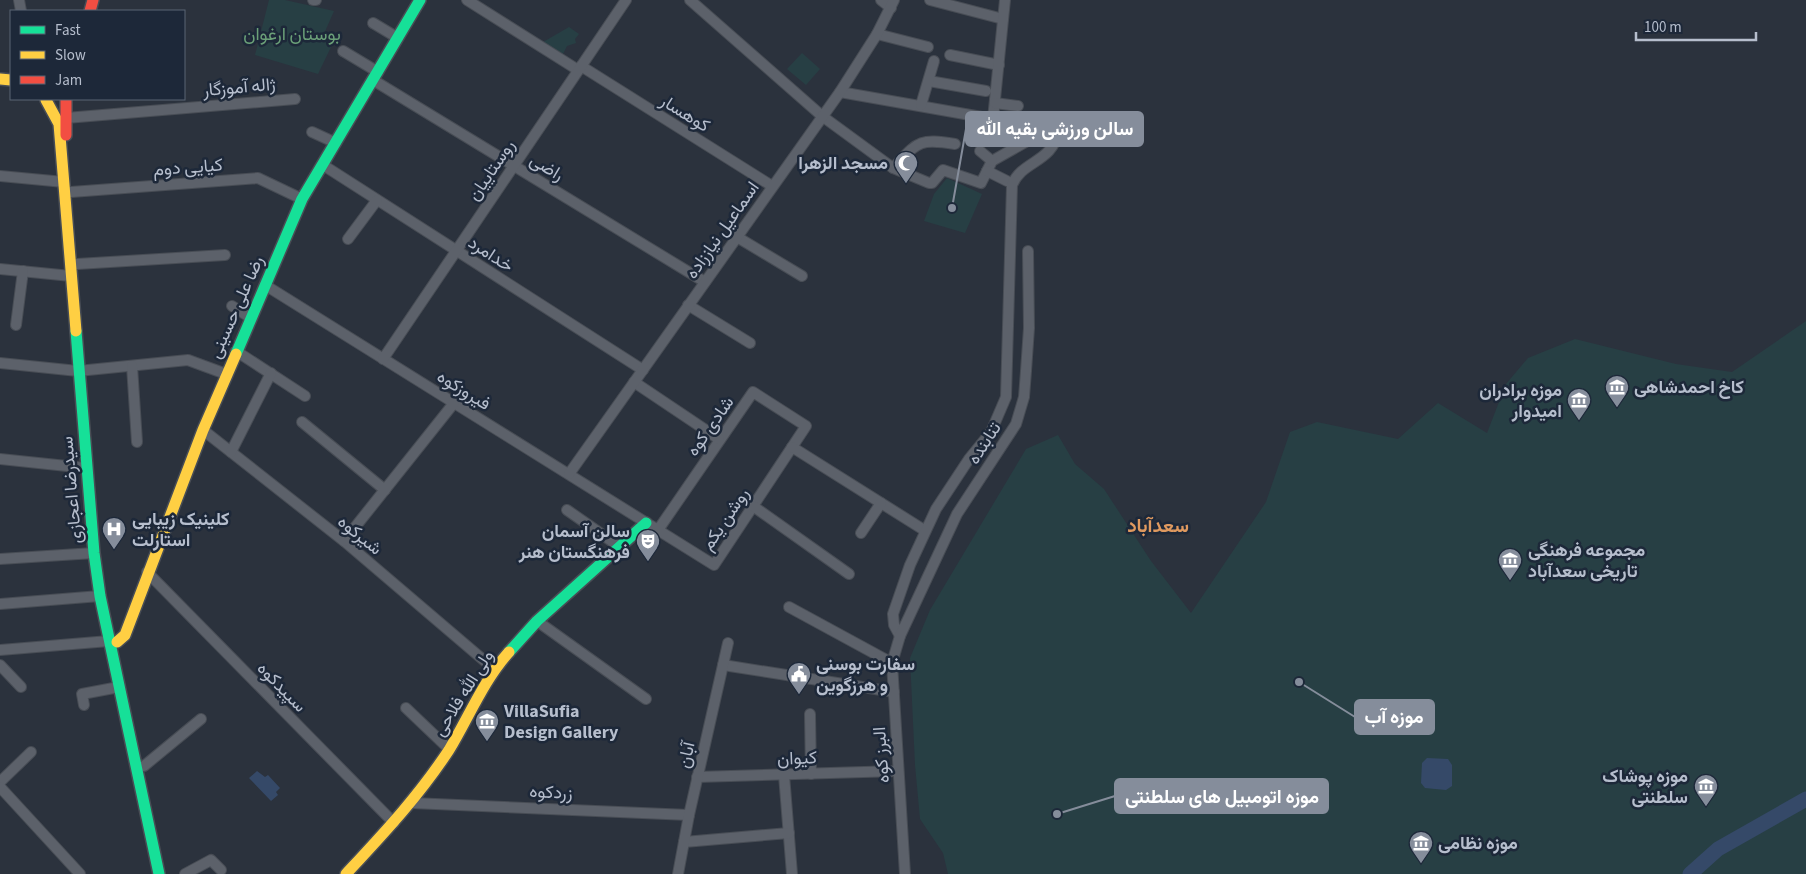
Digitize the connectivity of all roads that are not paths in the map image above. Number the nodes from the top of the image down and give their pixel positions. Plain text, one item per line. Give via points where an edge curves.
1 (420, 0) edge
2 (467, 0) edge
3 (626, 0) edge
4 (690, 0) edge
5 (882, 0) edge
6 (930, 0) edge
7 (1005, 0) edge
8 (892, 4) edge
9 (1004, 18) junction
10 (373, 23) dead end
11 (878, 34) junction
12 (398, 38) junction
13 (928, 48) dead end
14 (343, 51) dead end
15 (950, 55) dead end
16 (934, 61) dead end
17 (999, 65) junction
18 (580, 68) junction
19 (375, 76) junction
20 (929, 81) junction
21 (986, 91) dead end
22 (840, 92) junction
23 (295, 99) dead end
24 (46, 100) edge
25 (64, 100) edge
26 (66, 100) edge
27 (995, 103) junction
28 (921, 105) junction
29 (1018, 106) dead end
30 (822, 116) junction
31 (66, 118) junction
32 (1058, 131) dead end
33 (312, 132) dead end
34 (1038, 135) dead end
35 (336, 143) junction
36 (955, 144) dead end
37 (980, 151) dead end
38 (992, 162) junction
39 (322, 166) junction
40 (513, 166) junction
41 (893, 168) junction
42 (987, 171) junction
43 (0, 176) edge
44 (64, 182) junction
45 (1006, 182) dead end
46 (772, 186) junction
47 (71, 192) junction
48 (302, 199) junction
49 (377, 200) junction
50 (737, 237) junction
51 (348, 239) dead end
52 (456, 251) junction
53 (1028, 251) dead end
54 (225, 255) dead end
55 (77, 264) junction
56 (0, 269) edge
57 (23, 271) junction
58 (71, 276) junction
59 (802, 276) dead end
60 (705, 282) junction
61 (265, 285) junction
62 (688, 305) junction
63 (232, 306) dead end
64 (251, 318) junction
65 (16, 325) dead end
66 (750, 343) dead end
67 (236, 351) junction
68 (383, 358) junction
69 (0, 364) edge
70 (132, 366) junction
71 (642, 370) junction
72 (82, 371) junction
73 (271, 373) junction
74 (226, 374) junction
75 (634, 382) junction
76 (305, 396) dead end
77 (454, 403) junction
78 (302, 422) dead end
79 (806, 426) joint
80 (203, 430) junction
81 (719, 439) junction
82 (138, 442) dead end
83 (792, 447) junction
84 (231, 452) junction
85 (0, 459) edge
86 (86, 468) junction
87 (569, 474) junction
88 (385, 490) junction
89 (881, 503) junction
90 (753, 506) junction
91 (567, 510) dead end
92 (646, 523) junction
93 (658, 530) junction
94 (924, 530) junction
95 (860, 533) dead end
96 (344, 542) junction
97 (620, 547) junction
98 (94, 553) junction
99 (0, 559) edge
100 (147, 572) junction
101 (849, 574) dead end
102 (100, 596) junction
103 (0, 604) edge
104 (789, 607) dead end
105 (537, 621) junction
106 (900, 636) junction
107 (113, 641) junction
108 (728, 643) dead end
109 (0, 650) edge
110 (892, 663) junction
111 (0, 665) edge
112 (723, 665) junction
113 (494, 668) junction
114 (21, 687) dead end
115 (119, 687) junction
116 (894, 692) junction
117 (646, 699) dead end
118 (84, 705) dead end
119 (406, 708) dead end
120 (810, 714) dead end
121 (201, 719) dead end
122 (449, 749) junction
123 (31, 752) dead end
124 (144, 766) junction
125 (898, 771) junction
126 (811, 774) junction
127 (784, 775) junction
128 (697, 777) junction
129 (0, 782) edge
130 (0, 787) edge
131 (412, 802) junction
132 (688, 815) junction
133 (394, 824) junction
134 (789, 833) junction
135 (684, 842) junction
136 (221, 870) dead end
137 (80, 874) edge
138 (159, 874) edge
139 (167, 874) edge
140 (185, 874) edge
141 (346, 874) edge
142 (678, 874) edge
143 (792, 874) edge
144 (905, 874) edge

1 - 12 main road, رضا علی حسینی
2 - 18 street, کوهسار
3 - 18 street, روستاییان
4 - 30 street
5 - 8 street
6 - 9 street
7 - 9 street
8 - 11 street, اسماعیل نیاززاده
9 - 17 street
10 - 12 street
11 - 13 street
11 - 22 street, اسماعیل نیاززاده
12 - 19 main road, رضا علی حسینی
14 - 19 street, راضی
15 - 17 street
16 - 20 street
17 - 27 street
18 - 40 street, روستاییان
18 - 46 street, کوهسار
19 - 35 main road, رضا علی حسینی
19 - 40 street, راضی
20 - 21 street
20 - 28 street
22 - 28 street
22 - 30 street, اسماعیل نیاززاده
23 - 31 street, ژاله آموزگار
24 - 25 main road via 57,105
24 - 44 main road, سیدرضا اعجازی via 59,124
26 - 31 main road, سیدرضا اعجازی
27 - 28 street via 993,119
27 - 29 street
30 - 41 street
30 - 46 street, اسماعیل نیاززاده
31 - 47 main road, سیدرضا اعجازی
32 - 94 street via 1050,150 1015,178 1010,198 1006,397 991,432 969,459
33 - 35 street
34 - 38 street
35 - 39 main road, رضا علی حسینی
36 - 41 street via 931,140 921,142
37 - 38 street
38 - 42 street
39 - 48 main road, رضا علی حسینی
39 - 49 street, خدامرد
40 - 52 street, روستاییان
40 - 60 street, راضی
41 - 42 street via 932,183 944,170 981,184
42 - 45 street
43 - 44 street
44 - 58 main road, سیدرضا اعجازی
46 - 50 street, اسماعیل نیاززاده
47 - 48 street, کیایی دوم via 258,178
47 - 55 main road, سیدرضا اعجازی
48 - 61 main road, رضا علی حسینی
49 - 51 street
49 - 52 street, خدامرد
50 - 59 street
50 - 60 street, اسماعیل نیاززاده
52 - 68 street, روستاییان
52 - 71 street, خدامرد
53 - 106 street, تنابنده via 1029,328 1024,397 1016,424 957,514
54 - 55 street
55 - 72 main road, سیدرضا اعجازی
56 - 57 street
57 - 58 street
57 - 65 street
58 - 72 main road, سیدرضا اعجازی
60 - 62 street, اسماعیل نیاززاده
61 - 64 main road, رضا علی حسینی
61 - 68 street, فیروزکوه
62 - 66 street
62 - 71 street, اسماعیل نیاززاده
63 - 64 street
64 - 67 main road, رضا علی حسینی
67 - 73 street
67 - 74 main road, رضا علی حسینی
68 - 77 street, فیروزکوه
69 - 72 street
70 - 72 street
70 - 74 street via 188,360
70 - 82 street
71 - 75 street, اسماعیل نیاززاده
72 - 86 main road, سیدرضا اعجازی
72 - 107 main road, سیدرضا اعجازی
73 - 76 street
73 - 84 street
74 - 80 main road, رضا علی حسینی
75 - 81 street
75 - 87 street, اسماعیل نیاززاده
77 - 87 street, فیروزکوه
77 - 88 street
78 - 88 street
79 - 81 street, شادی کوه via 753,392
79 - 83 street, روشن یکم
80 - 84 street, شیرکوه
80 - 100 main road, رضا علی حسینی
81 - 93 street, شادی کوه
83 - 89 street
83 - 90 street, روشن یکم
84 - 96 street, شیرکوه
85 - 86 street
86 - 98 main road, سیدرضا اعجازی
87 - 92 street, فیروزکوه
88 - 96 street
89 - 94 street
89 - 95 street
90 - 93 street, روشن یکم via 714,565
90 - 101 street
91 - 97 street
92 - 93 street, روشن یکم
92 - 97 main road, ولی‌ الله فلاحی
94 - 106 street via 894,614 894,625
96 - 113 street, شیرکوه
97 - 105 main road, ولی‌ الله فلاحی
98 - 99 street
98 - 102 main road, سیدرضا اعجازی
100 - 107 main road, رضا علی حسینی via 125,635
100 - 133 street, سپیدکوه
102 - 103 street
102 - 107 main road, سیدرضا اعجازی
104 - 110 street
105 - 113 main road, ولی‌ الله فلاحی
105 - 117 street
106 - 110 street, البرز کوه
107 - 109 street
107 - 115 main road, سیدرضا اعجازی
107 - 124 main road, سیدرضا اعجازی
108 - 112 street, آبان
110 - 116 street, البرز کوه
111 - 114 street
112 - 116 street
112 - 128 street, آبان
113 - 122 main road, ولی‌ الله فلاحی
115 - 118 street via 82,694
115 - 138 main road, سیدرضا اعجازی
116 - 125 street, البرز کوه
119 - 122 street
120 - 126 street
121 - 124 street
122 - 131 main road, ولی‌ الله فلاحی
123 - 129 street
124 - 139 main road, سیدرضا اعجازی
125 - 126 street, کیوان
125 - 144 street, البرز کوه
126 - 127 street, کیوان
127 - 128 street, کیوان
127 - 134 street
128 - 132 street, آبان
130 - 137 street
131 - 132 street, زردکوه
131 - 133 main road, ولی‌ الله فلاحی
132 - 135 street, آبان
133 - 141 main road, ولی‌ الله فلاحی
134 - 135 street
134 - 143 street
135 - 142 street, آبان
136 - 140 street via 211,860

